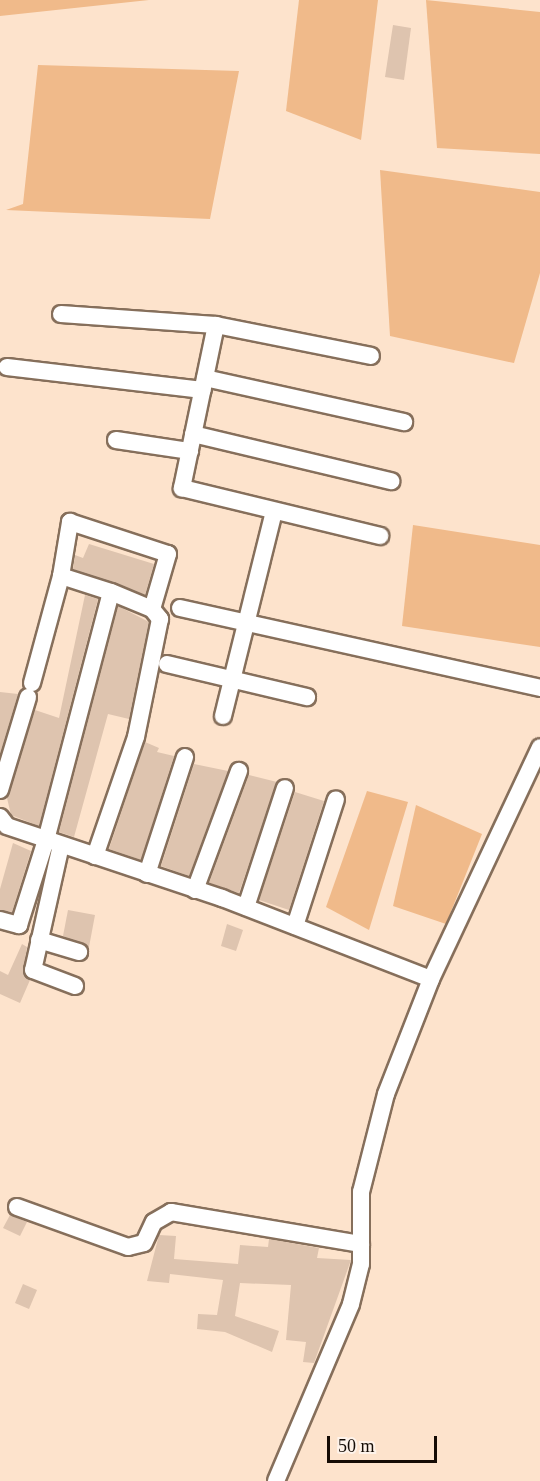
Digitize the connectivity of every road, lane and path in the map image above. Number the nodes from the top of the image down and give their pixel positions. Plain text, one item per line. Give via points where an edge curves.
1 (61, 314) dead end
2 (216, 325) junction
3 (370, 356) dead end
4 (7, 367) dead end
5 (204, 384) junction
6 (404, 422) dead end
7 (193, 434) junction
8 (116, 440) dead end
9 (190, 451) junction
10 (391, 481) dead end
11 (274, 512) junction
12 (380, 536) dead end
13 (62, 576) junction
14 (111, 592) junction
15 (180, 608) dead end
16 (152, 609) junction
17 (248, 624) junction
18 (167, 664) dead end
19 (234, 679) junction
20 (540, 688) edge
21 (307, 697) dead end
22 (223, 717) dead end
23 (540, 747) edge
24 (185, 757) dead end
25 (239, 771) dead end
26 (285, 788) dead end
27 (0, 790) edge
28 (336, 799) dead end
29 (0, 821) edge
30 (50, 843) junction
31 (95, 856) junction
32 (147, 874) junction
33 (195, 890) junction
34 (246, 907) junction
35 (0, 920) edge
36 (295, 926) junction
37 (39, 940) junction
38 (79, 952) dead end
39 (431, 979) junction
40 (75, 986) dead end
41 (17, 1208) dead end
42 (361, 1244) junction
43 (276, 1481) edge

1 - 2 street
2 - 3 street
2 - 5 street
4 - 5 street
5 - 6 street
5 - 7 street
7 - 9 street
7 - 10 street
8 - 9 street
9 - 11 street via 182,488
11 - 12 street
11 - 17 street
13 - 14 street
13 - 16 street via 70,522 168,554
13 - 27 street
14 - 16 street
14 - 30 street
15 - 17 street
16 - 31 street via 160,620 136,737
17 - 19 street
17 - 20 street
18 - 19 street
19 - 21 street
19 - 22 street
23 - 39 street
24 - 32 street
25 - 33 street
26 - 34 street
28 - 36 street
29 - 30 street
30 - 31 street
30 - 35 street via 19,925
30 - 37 street
31 - 32 street
32 - 33 street
33 - 34 street
34 - 36 street
36 - 39 street
37 - 38 street
37 - 40 street via 33,970
39 - 42 street via 371,1137
41 - 42 street via 128,1247 144,1243 154,1222 171,1212
42 - 43 street via 349,1311

